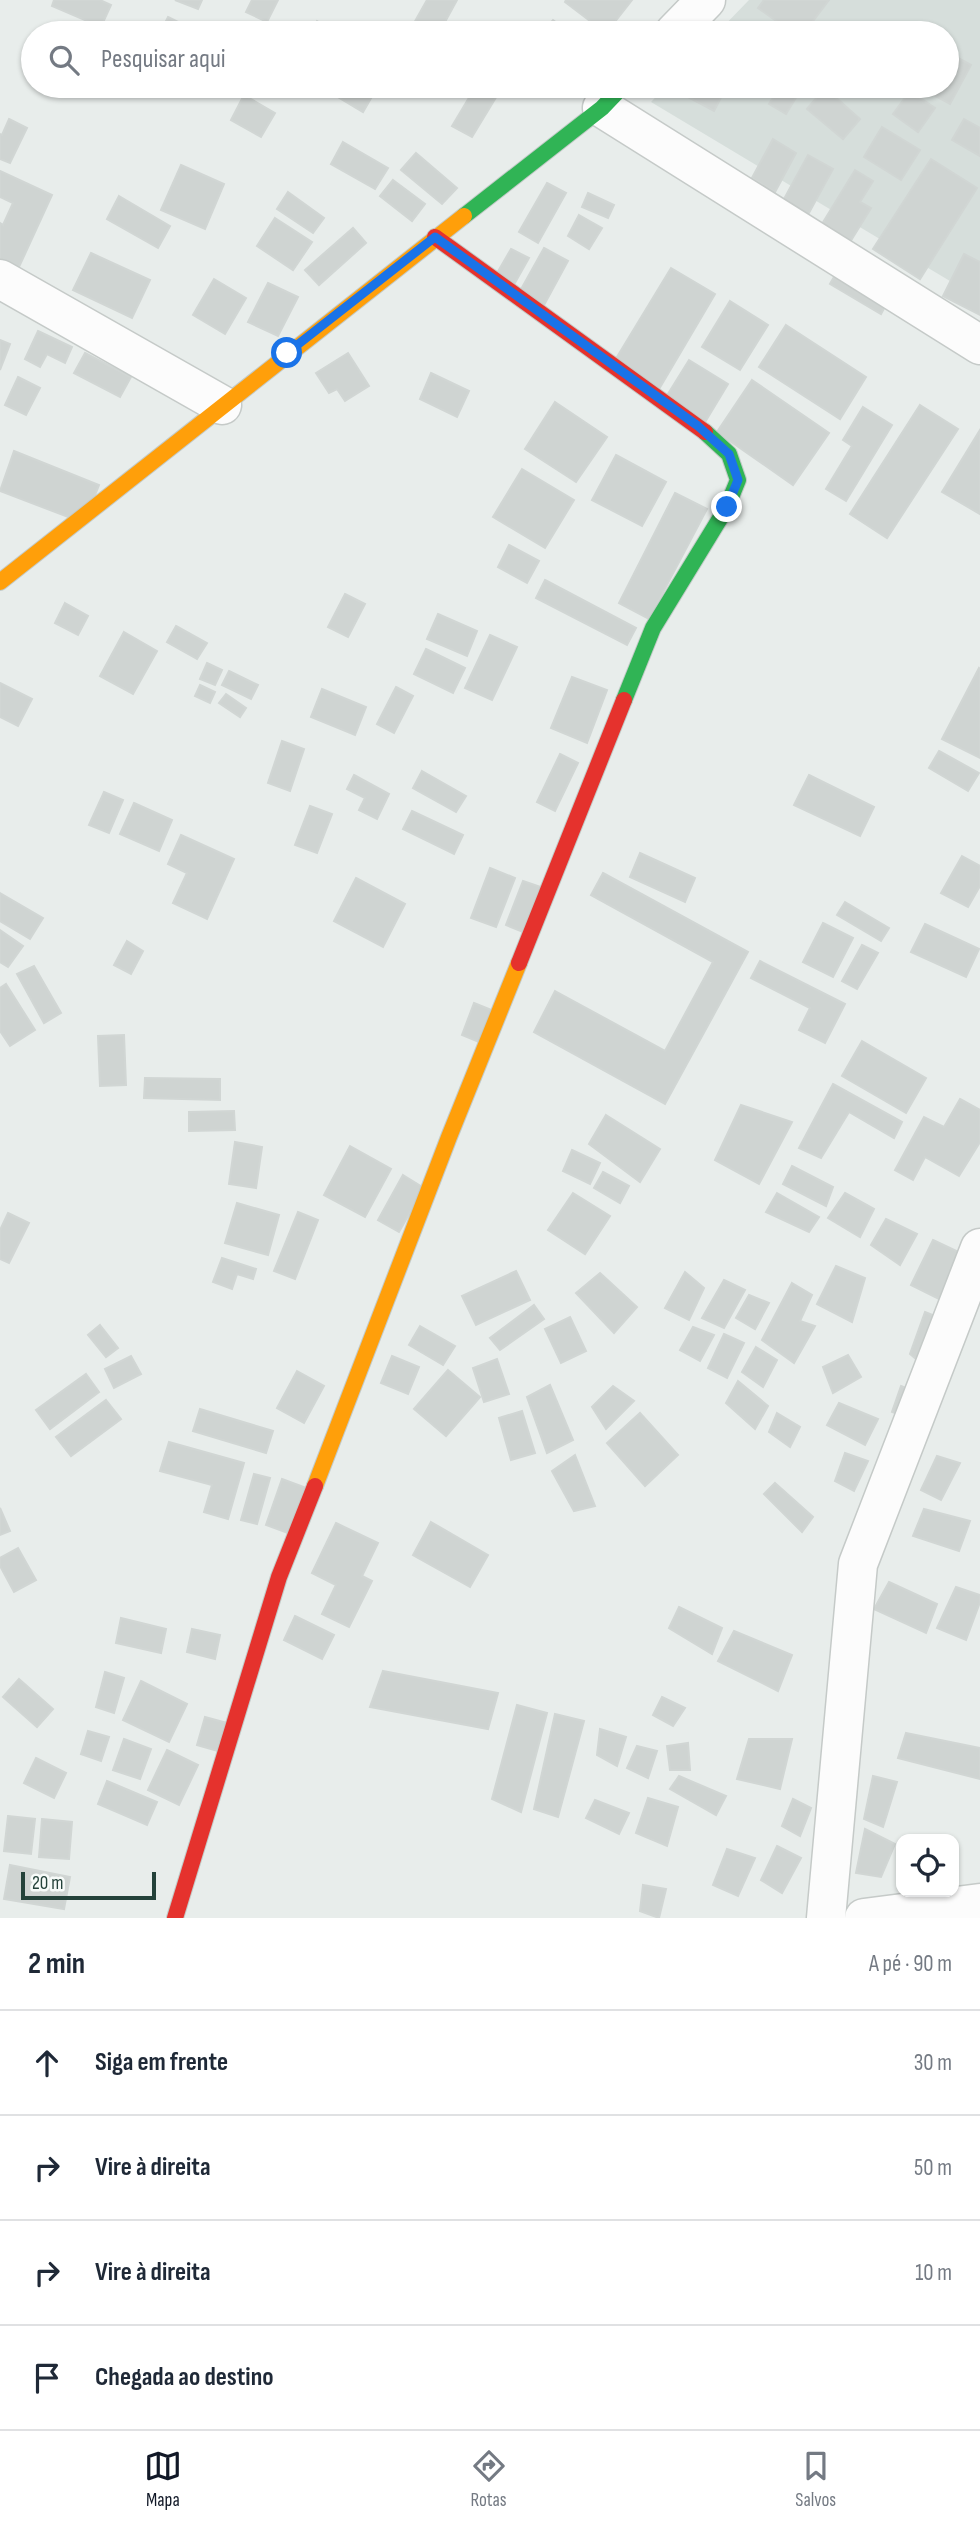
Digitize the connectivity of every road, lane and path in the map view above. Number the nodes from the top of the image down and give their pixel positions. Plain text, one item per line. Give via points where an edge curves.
1 (706, 0) edge
2 (686, 21) edge
3 (612, 98) edge
4 (614, 98) edge
5 (435, 237) junction
6 (0, 279) edge
7 (980, 345) edge
8 (222, 405) junction
9 (0, 582) edge
10 (980, 1248) edge
11 (980, 1903) edge
12 (175, 1918) edge
13 (826, 1918) edge
14 (864, 1918) edge

1 - 2 street
3 - 5 street
4 - 7 street
5 - 8 street
5 - 12 street via 698,426 729,454 738,480 727,507 653,628 449,1137 279,1577
6 - 8 street
8 - 9 street
10 - 13 street via 858,1564
11 - 14 street

